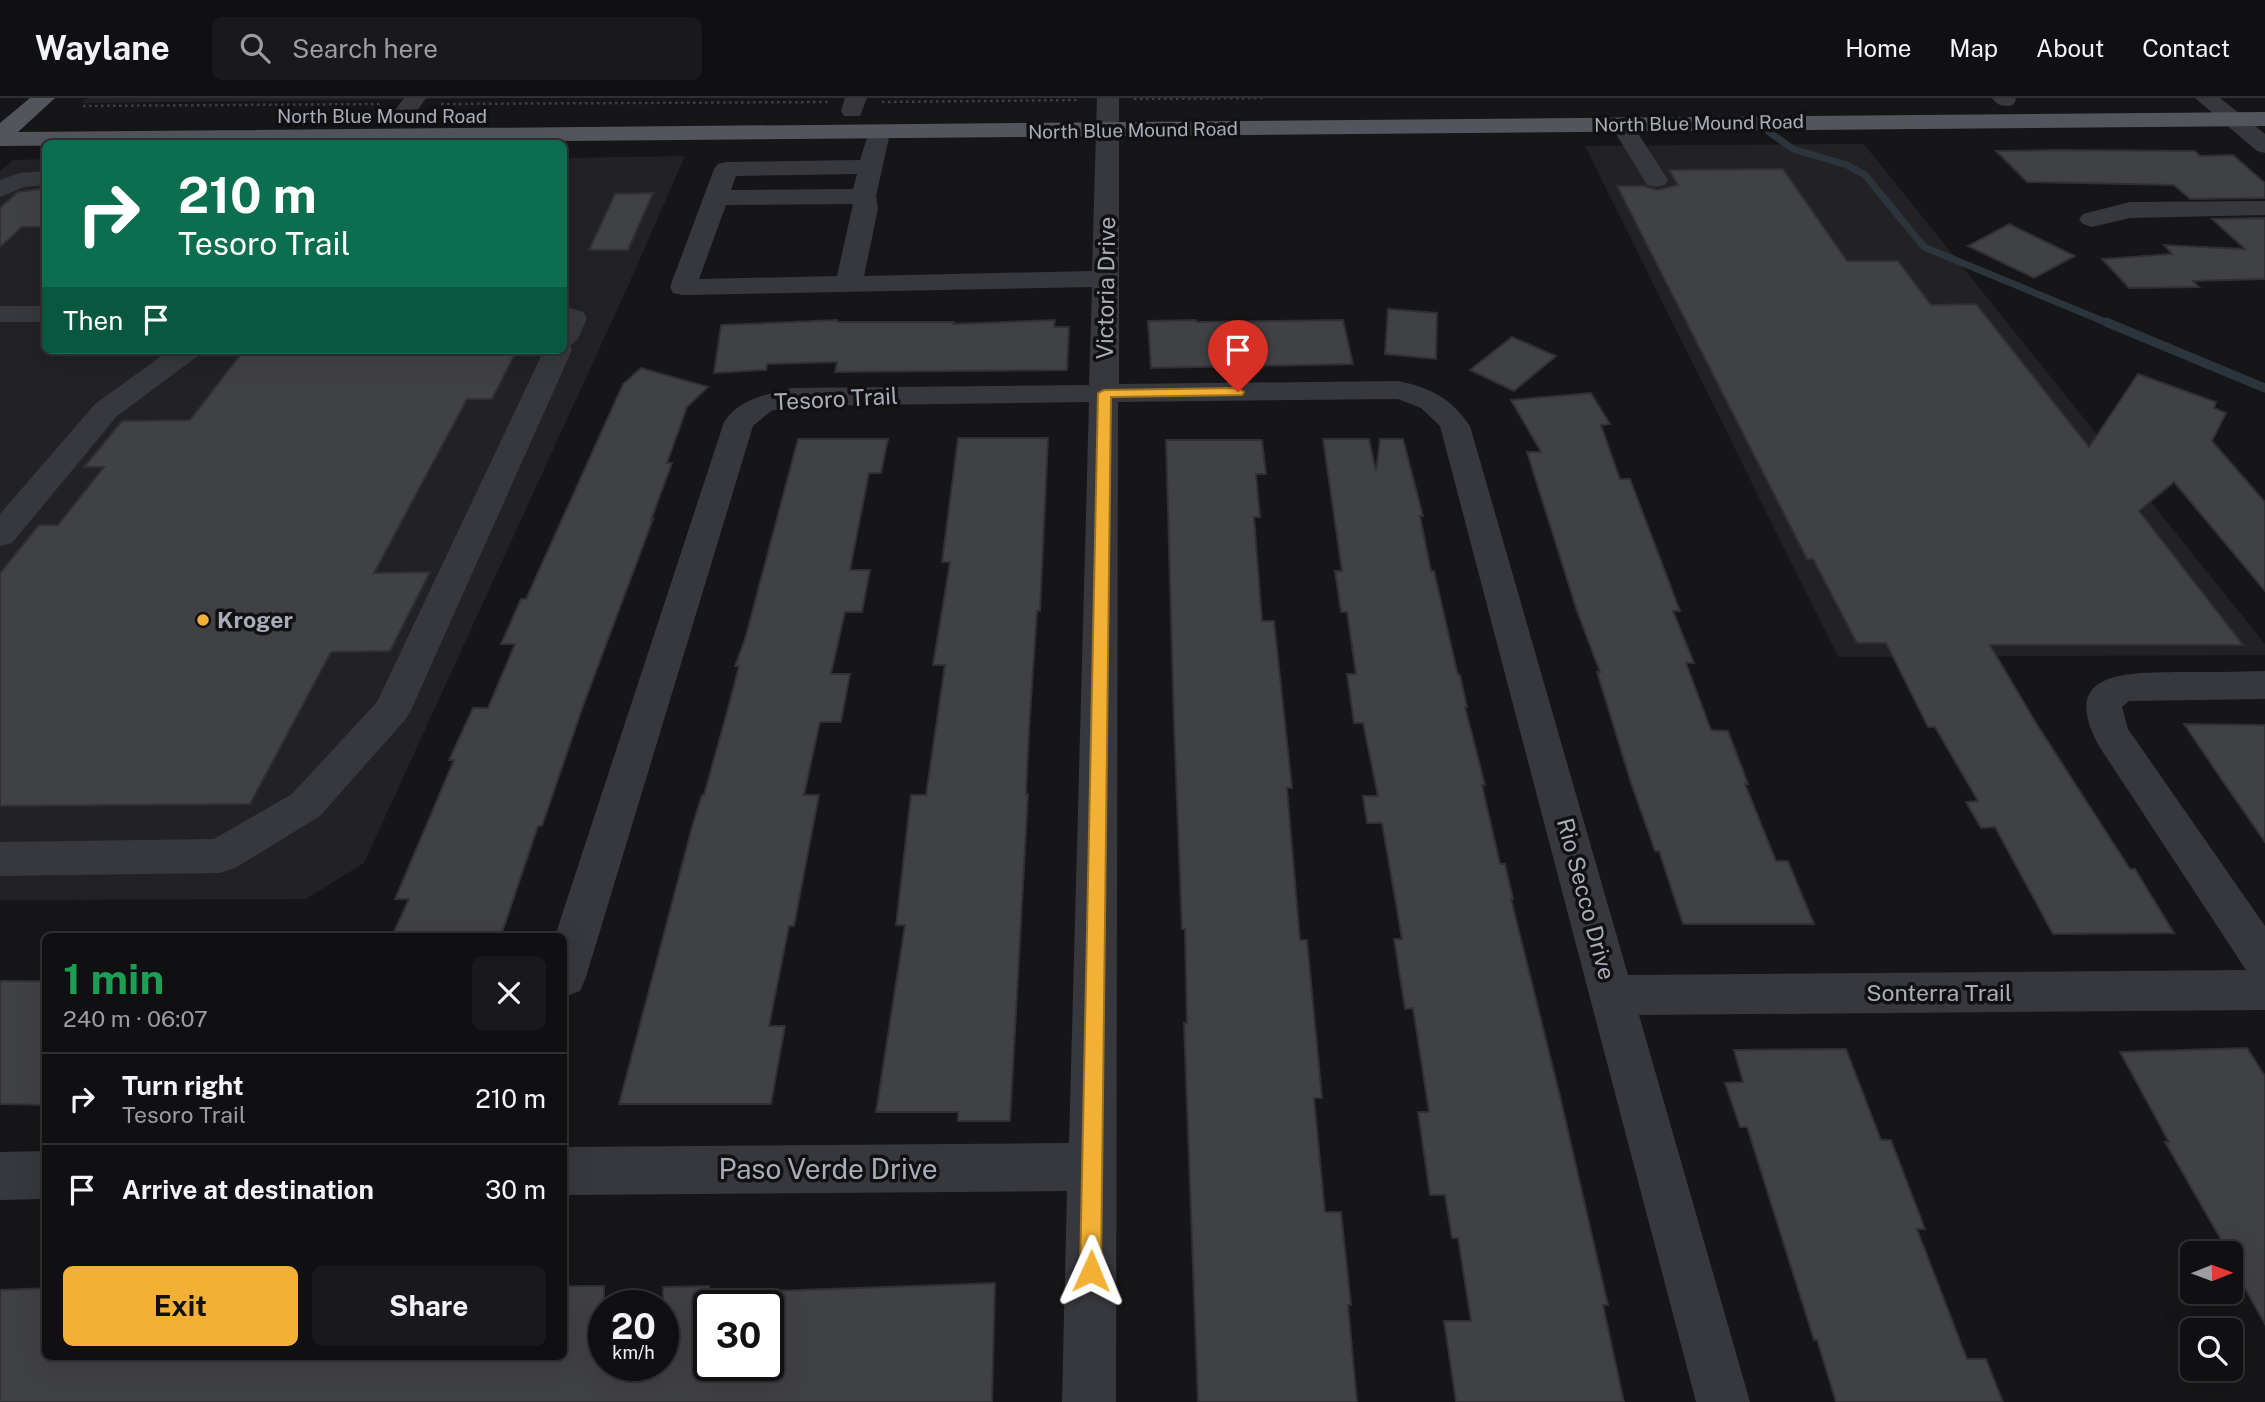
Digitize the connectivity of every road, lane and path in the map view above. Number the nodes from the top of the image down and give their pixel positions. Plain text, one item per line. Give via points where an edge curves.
1 (44, 98) edge
2 (1264, 98) edge
3 (2193, 98) edge
4 (2206, 98) edge
5 (2004, 99) edge
6 (854, 104) edge
7 (83, 106) dead end
8 (409, 106) edge
9 (1108, 109) edge
10 (2265, 118) edge
11 (9, 119) edge
12 (2231, 119) junction
13 (1621, 124) junction
14 (878, 133) junction
15 (0, 137) edge
16 (367, 140) edge
17 (2265, 146) edge
18 (1673, 162) dead end
19 (871, 167) junction
20 (42, 178) edge
21 (0, 190) edge
22 (864, 196) junction
23 (716, 198) junction
24 (2265, 208) edge
25 (2092, 219) dead end
26 (1106, 279) junction
27 (849, 284) junction
28 (0, 314) edge
29 (42, 314) edge
30 (567, 315) edge
31 (567, 332) edge
32 (183, 354) edge
33 (556, 354) edge
34 (1104, 393) junction
35 (1435, 401) joint
36 (0, 535) edge
37 (2265, 685) edge
38 (0, 859) edge
39 (2265, 962) edge
40 (567, 967) edge
41 (2265, 990) edge
42 (1612, 995) junction
43 (1092, 1167) junction
44 (567, 1171) edge
45 (42, 1175) edge
46 (0, 1176) edge
47 (1089, 1402) edge
48 (1723, 1402) edge

1 - 11 main road
2 - 9 path
3 - 5 main road, North Blue Mound Road
4 - 12 street
5 - 9 main road, North Blue Mound Road
6 - 8 main road, North Blue Mound Road
6 - 8 path
6 - 9 main road, North Blue Mound Road
6 - 9 path
7 - 8 path
8 - 11 main road, North Blue Mound Road
9 - 13 main road, North Blue Mound Road
9 - 14 main road, North Blue Mound Road
9 - 26 street, Victoria Drive
10 - 12 main road, North Blue Mound Road
11 - 15 main road
12 - 13 main road, North Blue Mound Road
12 - 17 street
13 - 18 street via 1650,171
14 - 16 main road, North Blue Mound Road
14 - 19 street
15 - 16 main road, North Blue Mound Road
19 - 22 street
19 - 23 street via 726,169
20 - 21 street via 19,180
22 - 23 street
22 - 27 street via 866,209
23 - 27 street via 683,287
24 - 25 street via 2130,210
26 - 27 street
26 - 34 street, Victoria Drive
28 - 29 street
30 - 31 street via 573,318
32 - 36 street via 106,410
33 - 38 street via 392,710 306,805 220,856
34 - 35 street, Tesoro Trail via 1398,390
34 - 40 street, Tesoro Trail via 792,397 774,399 749,411 739,422
34 - 43 street, Victoria Drive
35 - 42 street, Rio Secco Drive via 1455,426
37 - 39 street via 2124,687 2110,693 2103,704 2103,717 2112,736
41 - 42 street, Sonterra Trail
42 - 48 street, Rio Secco Drive
43 - 44 street, Paso Verde Drive
43 - 47 street, Victoria Drive
45 - 46 street

